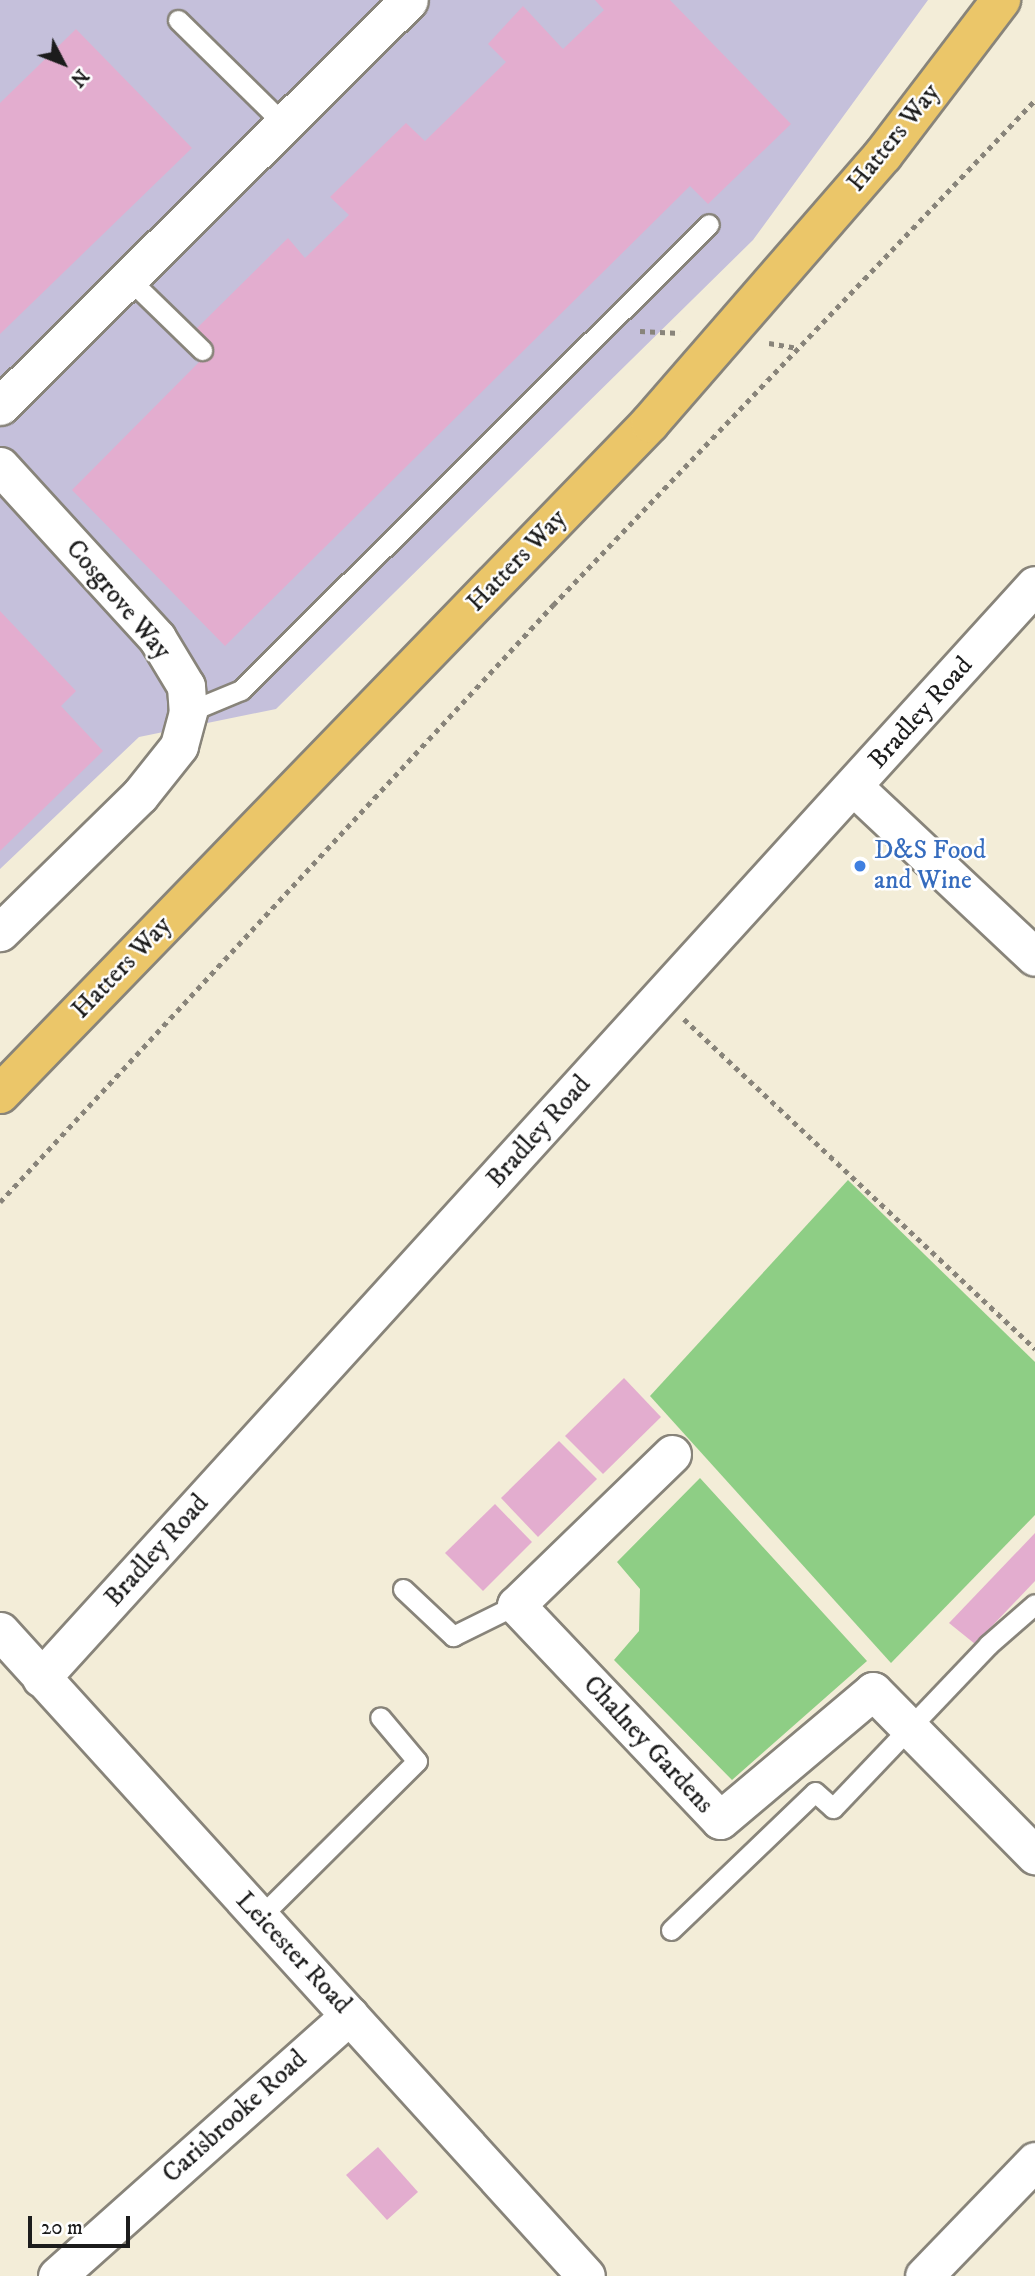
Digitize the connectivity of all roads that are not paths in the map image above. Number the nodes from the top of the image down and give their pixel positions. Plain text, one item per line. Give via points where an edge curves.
1 (410, 0) edge
2 (1001, 0) edge
3 (178, 20) dead end
4 (285, 125) junction
5 (709, 224) dead end
6 (129, 279) junction
7 (202, 350) dead end
8 (0, 406) edge
9 (0, 466) edge
10 (1035, 585) edge
11 (188, 712) junction
12 (854, 787) junction
13 (0, 932) edge
14 (1035, 957) edge
15 (0, 1094) edge
16 (672, 1454) dead end
17 (403, 1589) dead end
18 (1035, 1604) edge
19 (516, 1605) junction
20 (0, 1631) edge
21 (41, 1678) junction
22 (380, 1717) dead end
23 (911, 1726) junction
24 (1035, 1855) edge
25 (260, 1917) junction
26 (671, 1930) dead end
27 (350, 2015) junction
28 (1035, 2161) edge
29 (57, 2276) edge
30 (586, 2276) edge
31 (924, 2276) edge

1 - 4 street
2 - 15 main road, Hatters Way via 883,155 650,423
3 - 4 lane
4 - 6 street
5 - 11 lane via 241,690
6 - 7 lane
6 - 8 street
9 - 11 street, Cosgrove Way via 158,638 186,687
10 - 12 street, Bradley Road
11 - 13 street, Cosgrove Way via 179,746 141,796
12 - 14 street
12 - 21 street, Bradley Road
16 - 19 street
17 - 19 lane via 453,1636
18 - 23 lane via 988,1645
19 - 23 street, Chalney Gardens via 720,1820 873,1691
20 - 21 street, Leicester Road
21 - 25 street, Leicester Road
22 - 25 lane via 417,1761
23 - 24 street, Chalney Gardens
23 - 26 lane via 834,1808 815,1792
25 - 27 street, Leicester Road
27 - 29 street, Carisbrooke Road
27 - 30 street, Leicester Road
28 - 31 street

